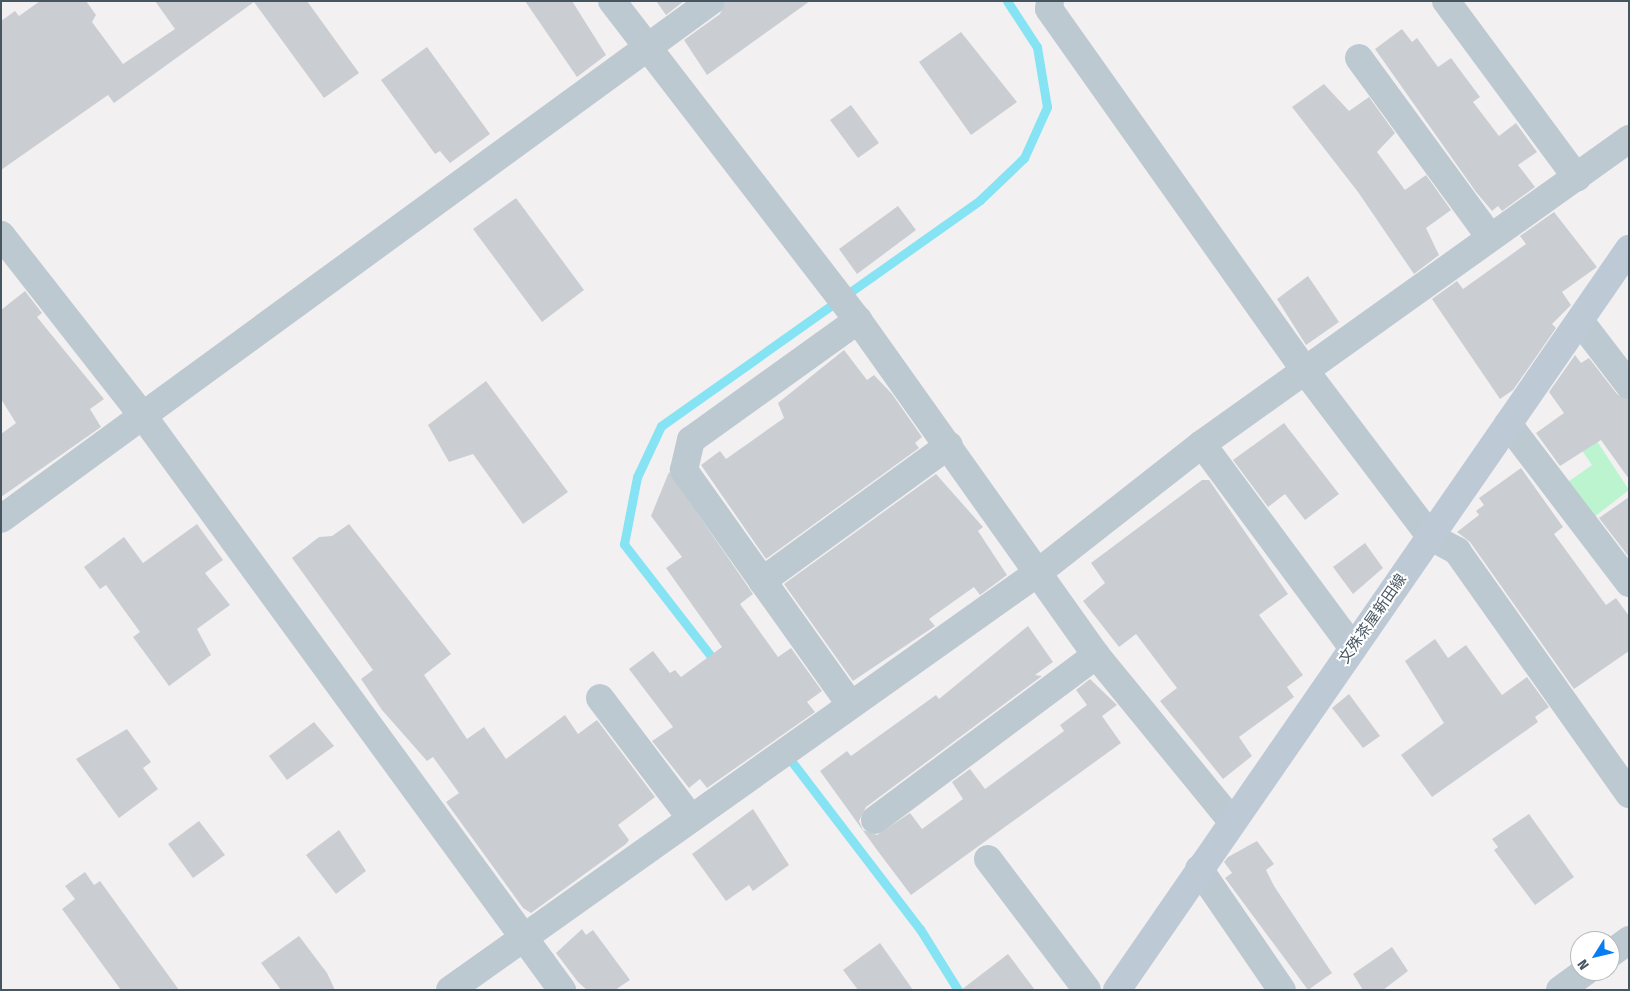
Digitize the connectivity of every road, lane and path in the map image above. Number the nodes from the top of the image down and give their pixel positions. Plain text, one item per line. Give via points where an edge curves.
1 (612, 1) edge
2 (710, 1) edge
3 (1050, 1) edge
4 (1446, 1) edge
5 (646, 48) junction
6 (1359, 58) dead end
7 (1629, 139) edge
8 (1577, 178) junction
9 (1, 235) edge
10 (1490, 237) junction
11 (1629, 249) edge
12 (12, 262) edge
13 (858, 320) junction
14 (1580, 321) junction
15 (1306, 372) junction
16 (1629, 385) edge
17 (143, 416) junction
18 (1508, 424) junction
19 (1202, 444) junction
20 (948, 445) junction
21 (1, 519) edge
22 (1431, 537) junction
23 (1040, 571) junction
24 (762, 581) junction
25 (1629, 583) edge
26 (1353, 648) junction
27 (1096, 656) junction
28 (600, 698) dead end
29 (850, 704) junction
30 (1629, 794) edge
31 (690, 818) junction
32 (874, 820) dead end
33 (1231, 820) junction
34 (988, 859) dead end
35 (1199, 869) junction
36 (521, 936) junction
37 (1572, 981) edge
38 (450, 990) edge
39 (562, 990) edge
40 (1087, 990) edge
41 (1117, 990) edge
42 (1282, 990) edge
43 (1560, 990) edge

1 - 5 street
2 - 5 street
3 - 15 street via 1049,9
4 - 8 street
5 - 13 street
5 - 17 street
6 - 10 street
7 - 8 street
8 - 10 street
9 - 12 street
10 - 15 street
11 - 14 main road, 文殊茶屋新田線
12 - 17 street
13 - 20 street
13 - 24 street via 691,440 684,470
14 - 16 street
14 - 18 main road, 文殊茶屋新田線
15 - 19 street
15 - 22 street
17 - 21 street
17 - 36 street
18 - 22 main road, 文殊茶屋新田線
18 - 25 street
19 - 23 street
19 - 26 street
20 - 23 street
20 - 24 street
22 - 26 main road, 文殊茶屋新田線
22 - 30 street via 1456,551
23 - 27 street
23 - 29 street
24 - 29 street
26 - 33 main road, 文殊茶屋新田線
27 - 32 street
27 - 33 street
28 - 31 street
29 - 31 street
31 - 36 street
33 - 35 main road, 文殊茶屋新田線
34 - 40 street
35 - 41 main road, 文殊茶屋新田線
35 - 42 street
36 - 38 street
36 - 39 street
37 - 43 street

